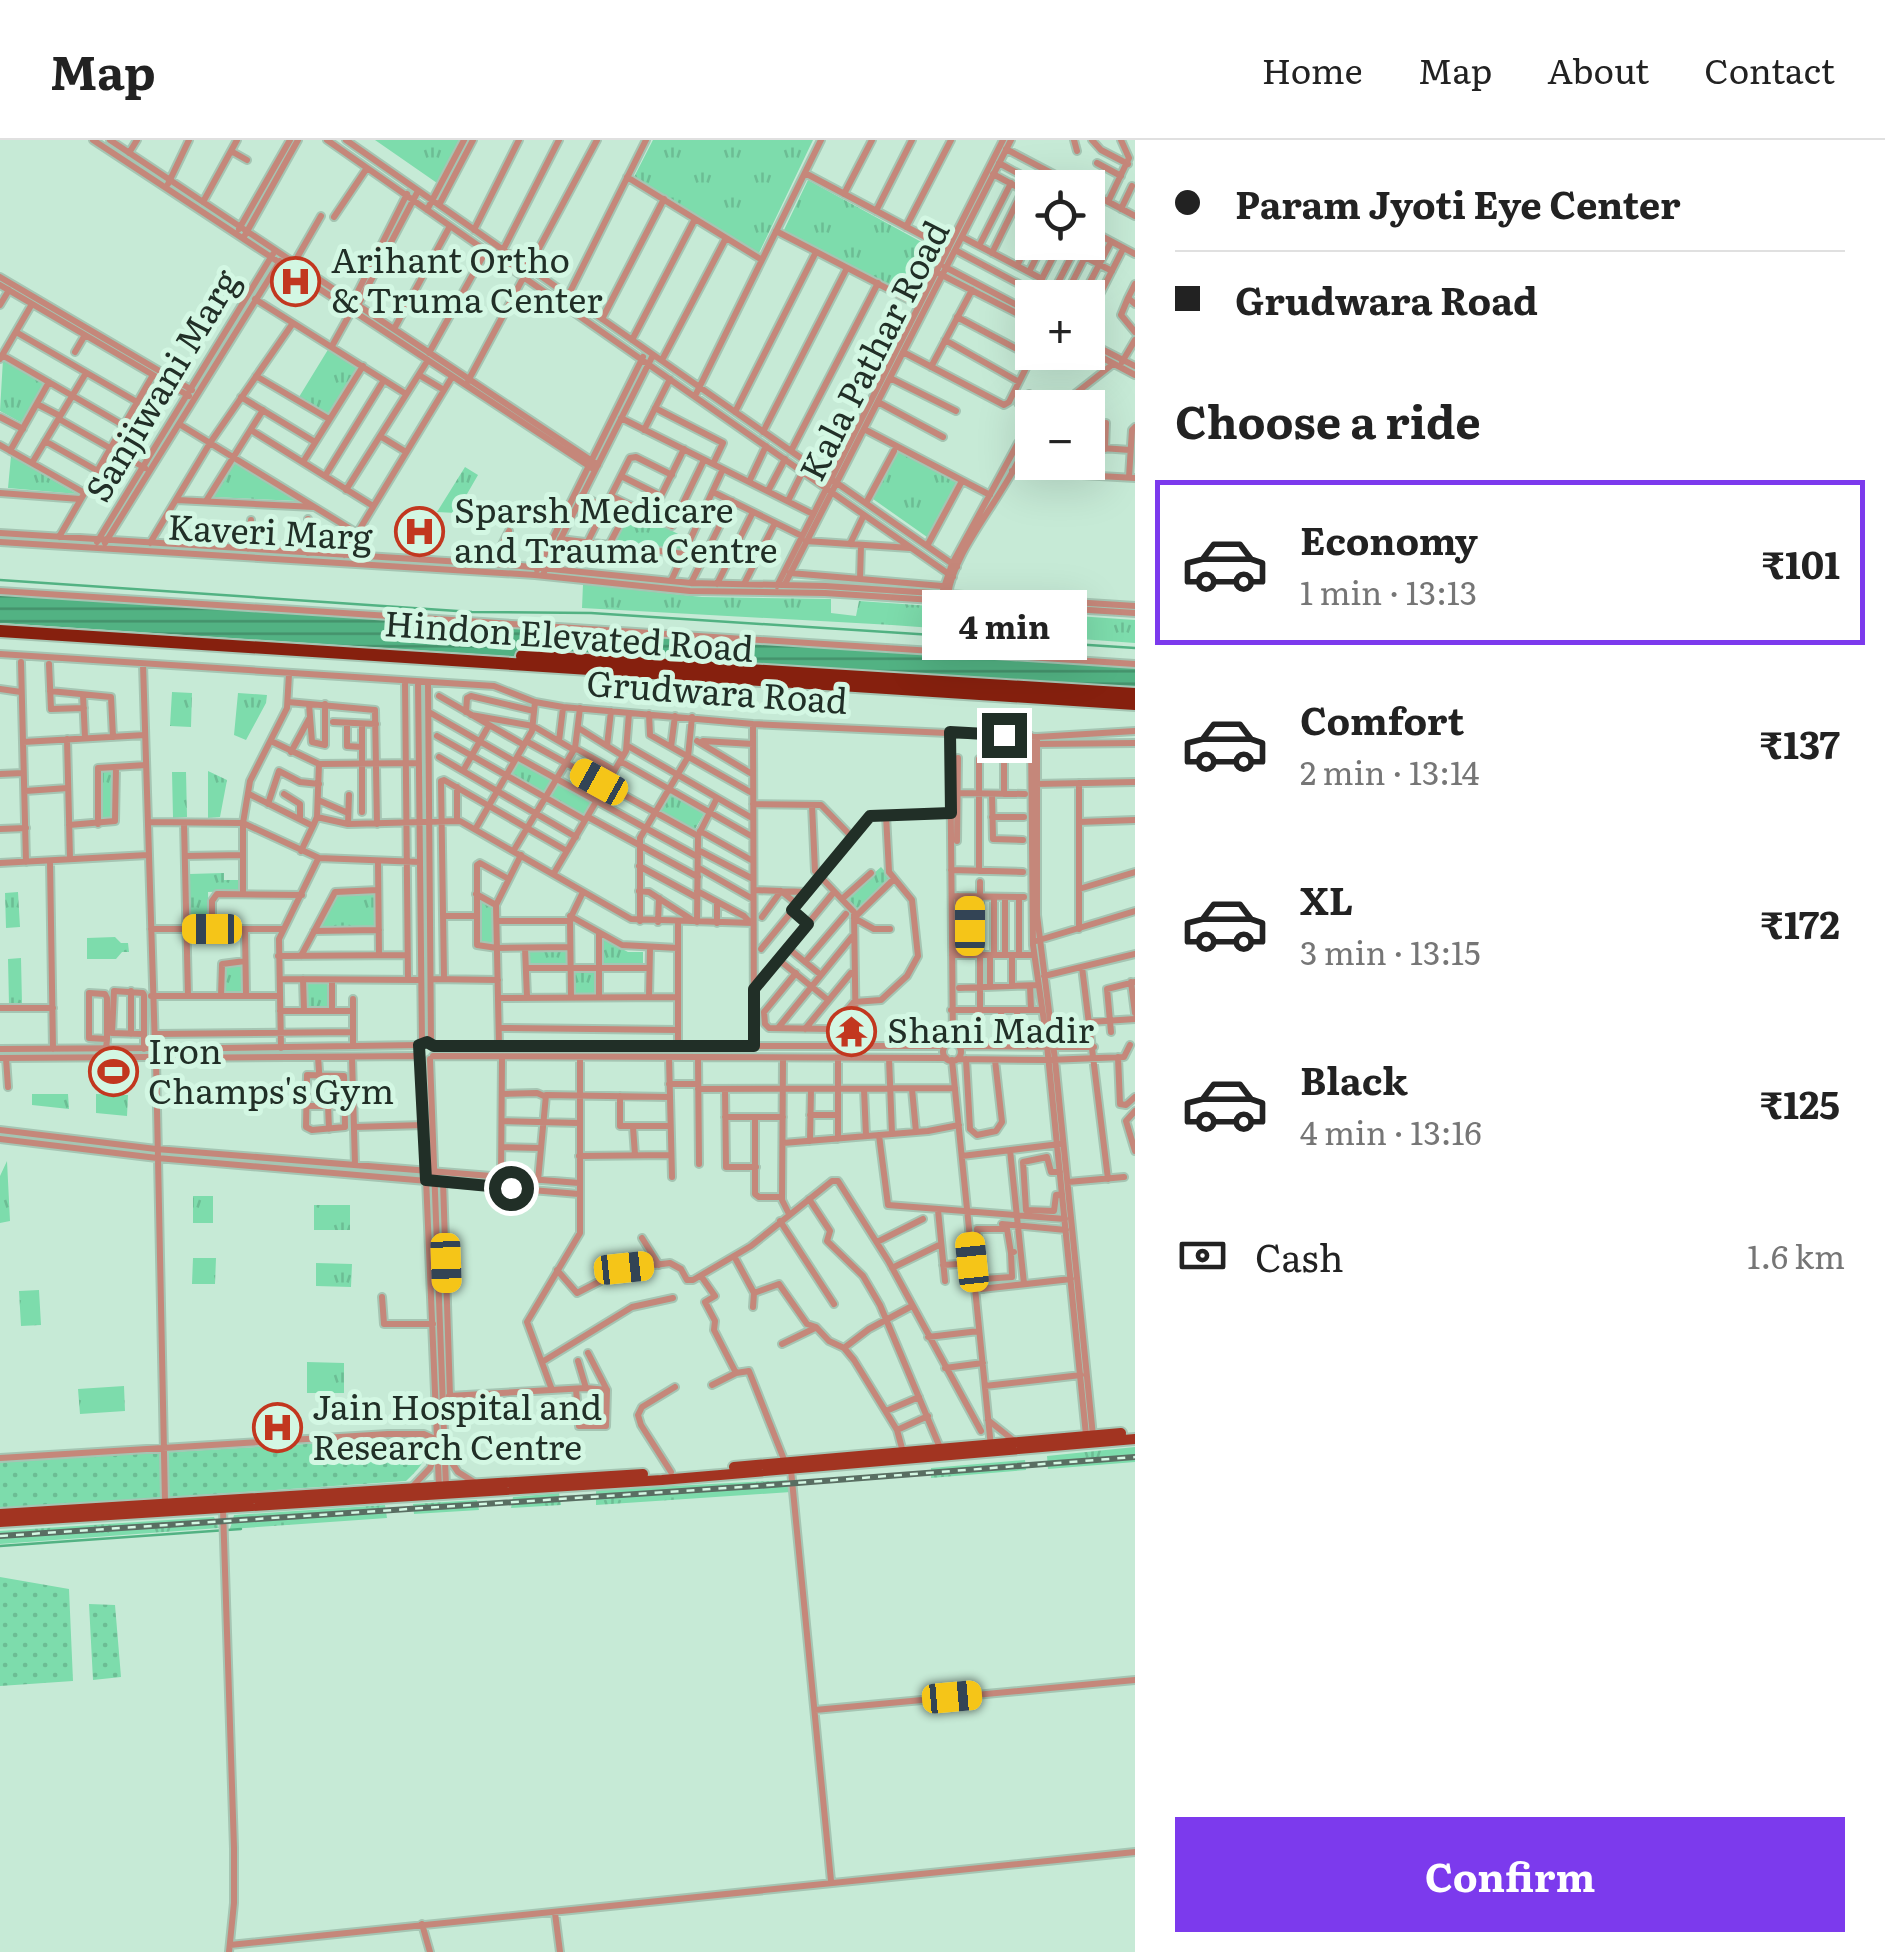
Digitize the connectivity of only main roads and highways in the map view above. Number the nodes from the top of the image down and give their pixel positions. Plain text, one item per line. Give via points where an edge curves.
1 (0, 628) edge
2 (1135, 694) edge
3 (1135, 704) edge
4 (1135, 1435) edge
5 (991, 1449) junction
6 (788, 1466) junction
7 (442, 1489) junction
8 (0, 1514) edge
9 (0, 1522) edge

1 - 2 highway, Hindon Elevated Road
1 - 3 highway, Hindon Elevated Road
4 - 5 main road
4 - 5 main road
5 - 6 main road
5 - 6 main road
6 - 7 main road
6 - 7 main road
7 - 8 main road
7 - 9 main road

